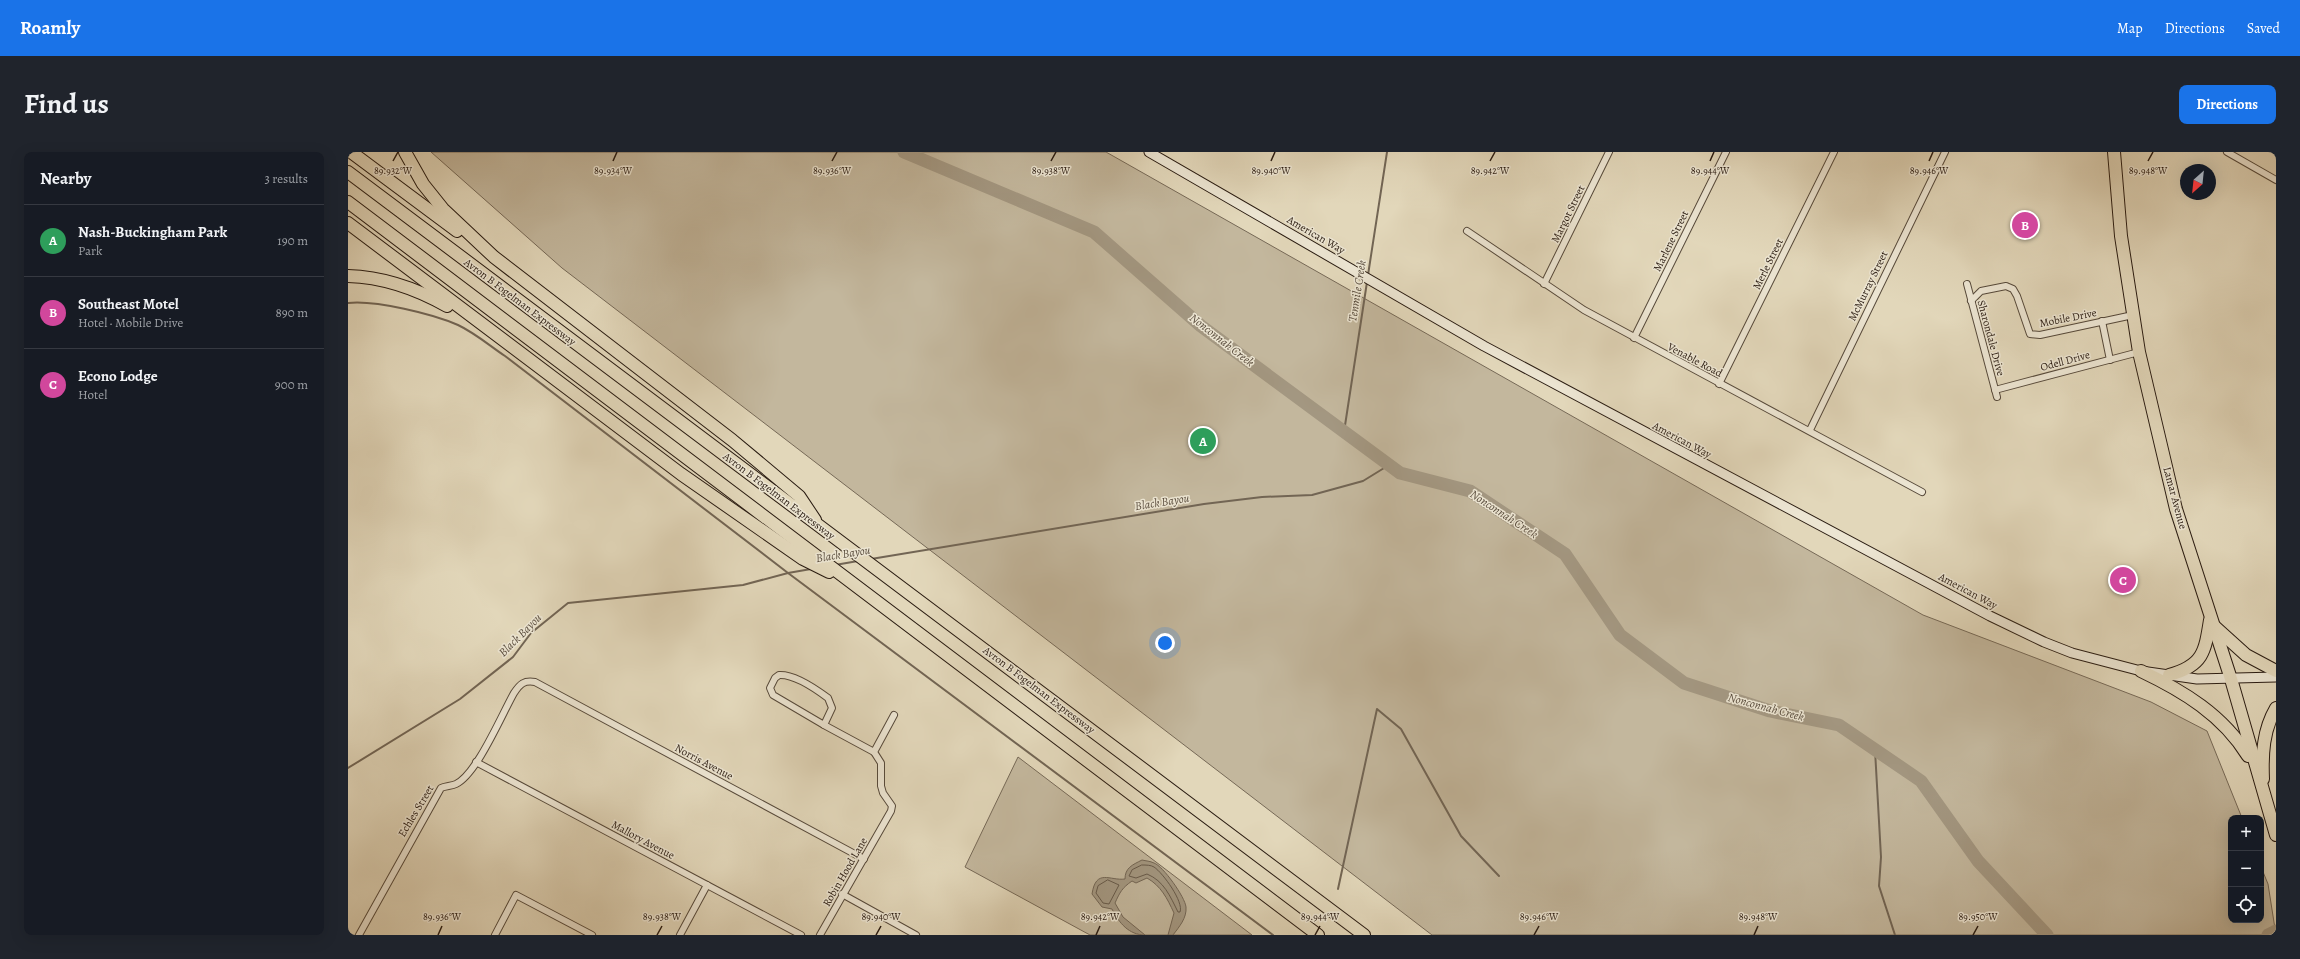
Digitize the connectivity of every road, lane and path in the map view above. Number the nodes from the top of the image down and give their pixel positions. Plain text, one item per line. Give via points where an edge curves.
1 (351, 152) edge
2 (406, 152) edge
3 (1149, 152) edge
4 (1609, 152) edge
5 (1726, 152) edge
6 (1834, 152) edge
7 (1945, 152) edge
8 (2114, 152) edge
9 (2227, 152) edge
10 (348, 172) edge
11 (2276, 180) edge
12 (348, 202) edge
13 (348, 223) edge
14 (1467, 231) dead end
15 (494, 257) junction
16 (348, 276) edge
17 (1544, 284) junction
18 (1967, 284) dead end
19 (1971, 301) junction
20 (2133, 315) junction
21 (2102, 321) junction
22 (1634, 338) junction
23 (518, 351) junction
24 (2139, 352) junction
25 (2110, 360) junction
26 (1719, 384) junction
27 (1995, 390) junction
28 (1997, 397) dead end
29 (1810, 430) junction
30 (1922, 492) dead end
31 (819, 526) junction
32 (853, 584) junction
33 (2212, 621) junction
34 (2141, 671) junction
35 (2276, 671) edge
36 (2169, 675) junction
37 (2276, 677) edge
38 (2231, 680) junction
39 (535, 682) joint
40 (2276, 708) edge
41 (894, 715) dead end
42 (824, 725) junction
43 (874, 752) junction
44 (476, 762) junction
45 (2254, 765) junction
46 (2264, 796) junction
47 (2276, 835) edge
48 (864, 859) junction
49 (707, 886) junction
50 (842, 894) junction
51 (358, 935) edge
52 (495, 935) edge
53 (592, 935) edge
54 (680, 935) edge
55 (801, 935) edge
56 (820, 935) edge
57 (916, 935) edge
58 (1318, 935) edge
59 (1364, 935) edge

1 - 15 highway
2 - 15 highway via 423,184 443,210
3 - 34 main road, American Way via 1566,392 1990,616 2065,650
4 - 17 street, Margot Street
5 - 22 street, Marlene Street
6 - 26 street, Merle Street
7 - 29 street, McMurray Street
8 - 20 highway, Lamar Avenue via 2121,236
9 - 11 street
10 - 31 highway, Avron B Fogelman Expressway
12 - 32 highway
13 - 23 highway
14 - 17 street, Venable Road
15 - 31 highway via 763,465 799,496
16 - 23 highway via 378,279 434,298
17 - 22 street, Venable Road
18 - 19 street, Sharondale Drive
19 - 21 street, Mobile Drive via 1981,291 2006,286 2013,289 2030,334 2040,335
19 - 27 street, Sharondale Drive
20 - 21 street, Mobile Drive
20 - 24 highway, Lamar Avenue
21 - 25 street
22 - 26 street, Venable Road
23 - 32 highway via 681,474 784,546 803,559
24 - 25 street, Odell Drive
24 - 33 highway, Lamar Avenue via 2176,508
25 - 27 street, Odell Drive
26 - 29 street, Venable Road
27 - 28 street, Sharondale Drive
29 - 30 street, Venable Road
31 - 59 highway, Avron B Fogelman Expressway
32 - 58 highway
33 - 35 highway via 2246,655
33 - 36 highway via 2198,660 2188,669
33 - 38 highway, Lamar Avenue
34 - 36 main road, American Way
34 - 45 highway via 2204,707 2242,745
36 - 38 main road, American Way
37 - 38 main road, American Way
38 - 45 highway, Lamar Avenue
39 - 44 street, Echles Street via 528,681 520,685
39 - 48 street, Norris Avenue
40 - 46 highway via 2269,720 2263,743
41 - 43 street
42 - 42 street via 832,708 828,698 784,675 775,678 770,688 776,698
42 - 43 street
43 - 48 street, Robin Hood Lane via 881,763 883,793 892,806
44 - 49 street, Mallory Avenue
44 - 51 street, Echles Street via 466,776 456,784 441,788
45 - 46 highway, Lamar Avenue
46 - 47 highway, Lamar Avenue
48 - 50 street, Robin Hood Lane
49 - 54 street
49 - 55 street, Mallory Avenue
50 - 56 street, Robin Hood Lane
50 - 57 street
52 - 53 street via 516,895

